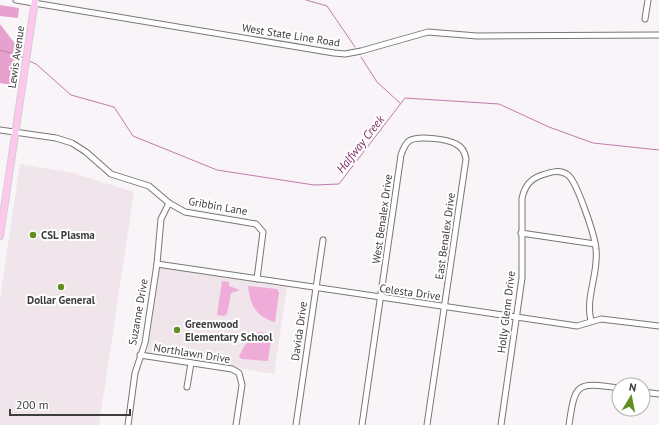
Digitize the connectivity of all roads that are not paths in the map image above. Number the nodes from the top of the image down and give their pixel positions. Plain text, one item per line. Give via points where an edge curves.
1 (16, 0) edge
2 (648, 0) edge
3 (34, 2) edge
4 (645, 19) dead end
5 (659, 35) edge
6 (0, 130) edge
7 (15, 132) junction
8 (436, 140) joint
9 (169, 203) junction
10 (521, 233) junction
11 (0, 236) edge
12 (323, 240) dead end
13 (595, 244) junction
14 (157, 264) junction
15 (257, 279) junction
16 (316, 288) junction
17 (381, 298) junction
18 (444, 307) junction
19 (516, 318) junction
20 (591, 321) junction
21 (659, 326) edge
22 (140, 355) junction
23 (191, 363) junction
24 (187, 387) dead end
25 (611, 387) edge
26 (128, 425) edge
27 (236, 425) edge
28 (296, 425) edge
29 (362, 425) edge
30 (427, 425) edge
31 (500, 425) edge
32 (569, 425) edge

1 - 3 street, West State Line Road
2 - 4 street
3 - 5 street, West State Line Road via 345,54 428,32 477,36
3 - 7 main road, Lewis Avenue
6 - 7 street, Gribbin Lane
7 - 9 street, Gribbin Lane via 72,143 111,174 149,186
7 - 11 main road, Lewis Avenue
8 - 17 street, West Benalex Drive via 413,139 408,141 403,149
8 - 18 street, East Benalex Drive via 456,144 463,150 466,159
9 - 14 street, Suzanne Drive via 161,219
9 - 15 street, Gribbin Lane via 185,212 251,222 261,228 263,239
10 - 13 street
10 - 13 street, Holly Glenn Drive via 524,189 535,177 554,171 565,173 573,180
10 - 19 street, Holly Glenn Drive via 522,278
12 - 16 street, Davida Drive
13 - 20 street via 596,256 589,307
14 - 15 street, Celesta Drive
14 - 22 street, Suzanne Drive
15 - 16 street, Celesta Drive
16 - 17 street, Celesta Drive
16 - 28 street, Davida Drive
17 - 18 street, Celesta Drive
17 - 29 street, West Benalex Drive
18 - 19 street, Celesta Drive
18 - 30 street, East Benalex Drive
19 - 20 street, Celesta Drive via 577,326
19 - 31 street, Holly Glenn Drive
20 - 21 street, Celesta Drive via 613,320
22 - 23 street, Northlawn Drive
22 - 26 street, Suzanne Drive via 135,372
23 - 24 street
23 - 27 street, Northlawn Drive via 232,369 239,373 242,385
25 - 32 street via 591,384 584,386 574,396

